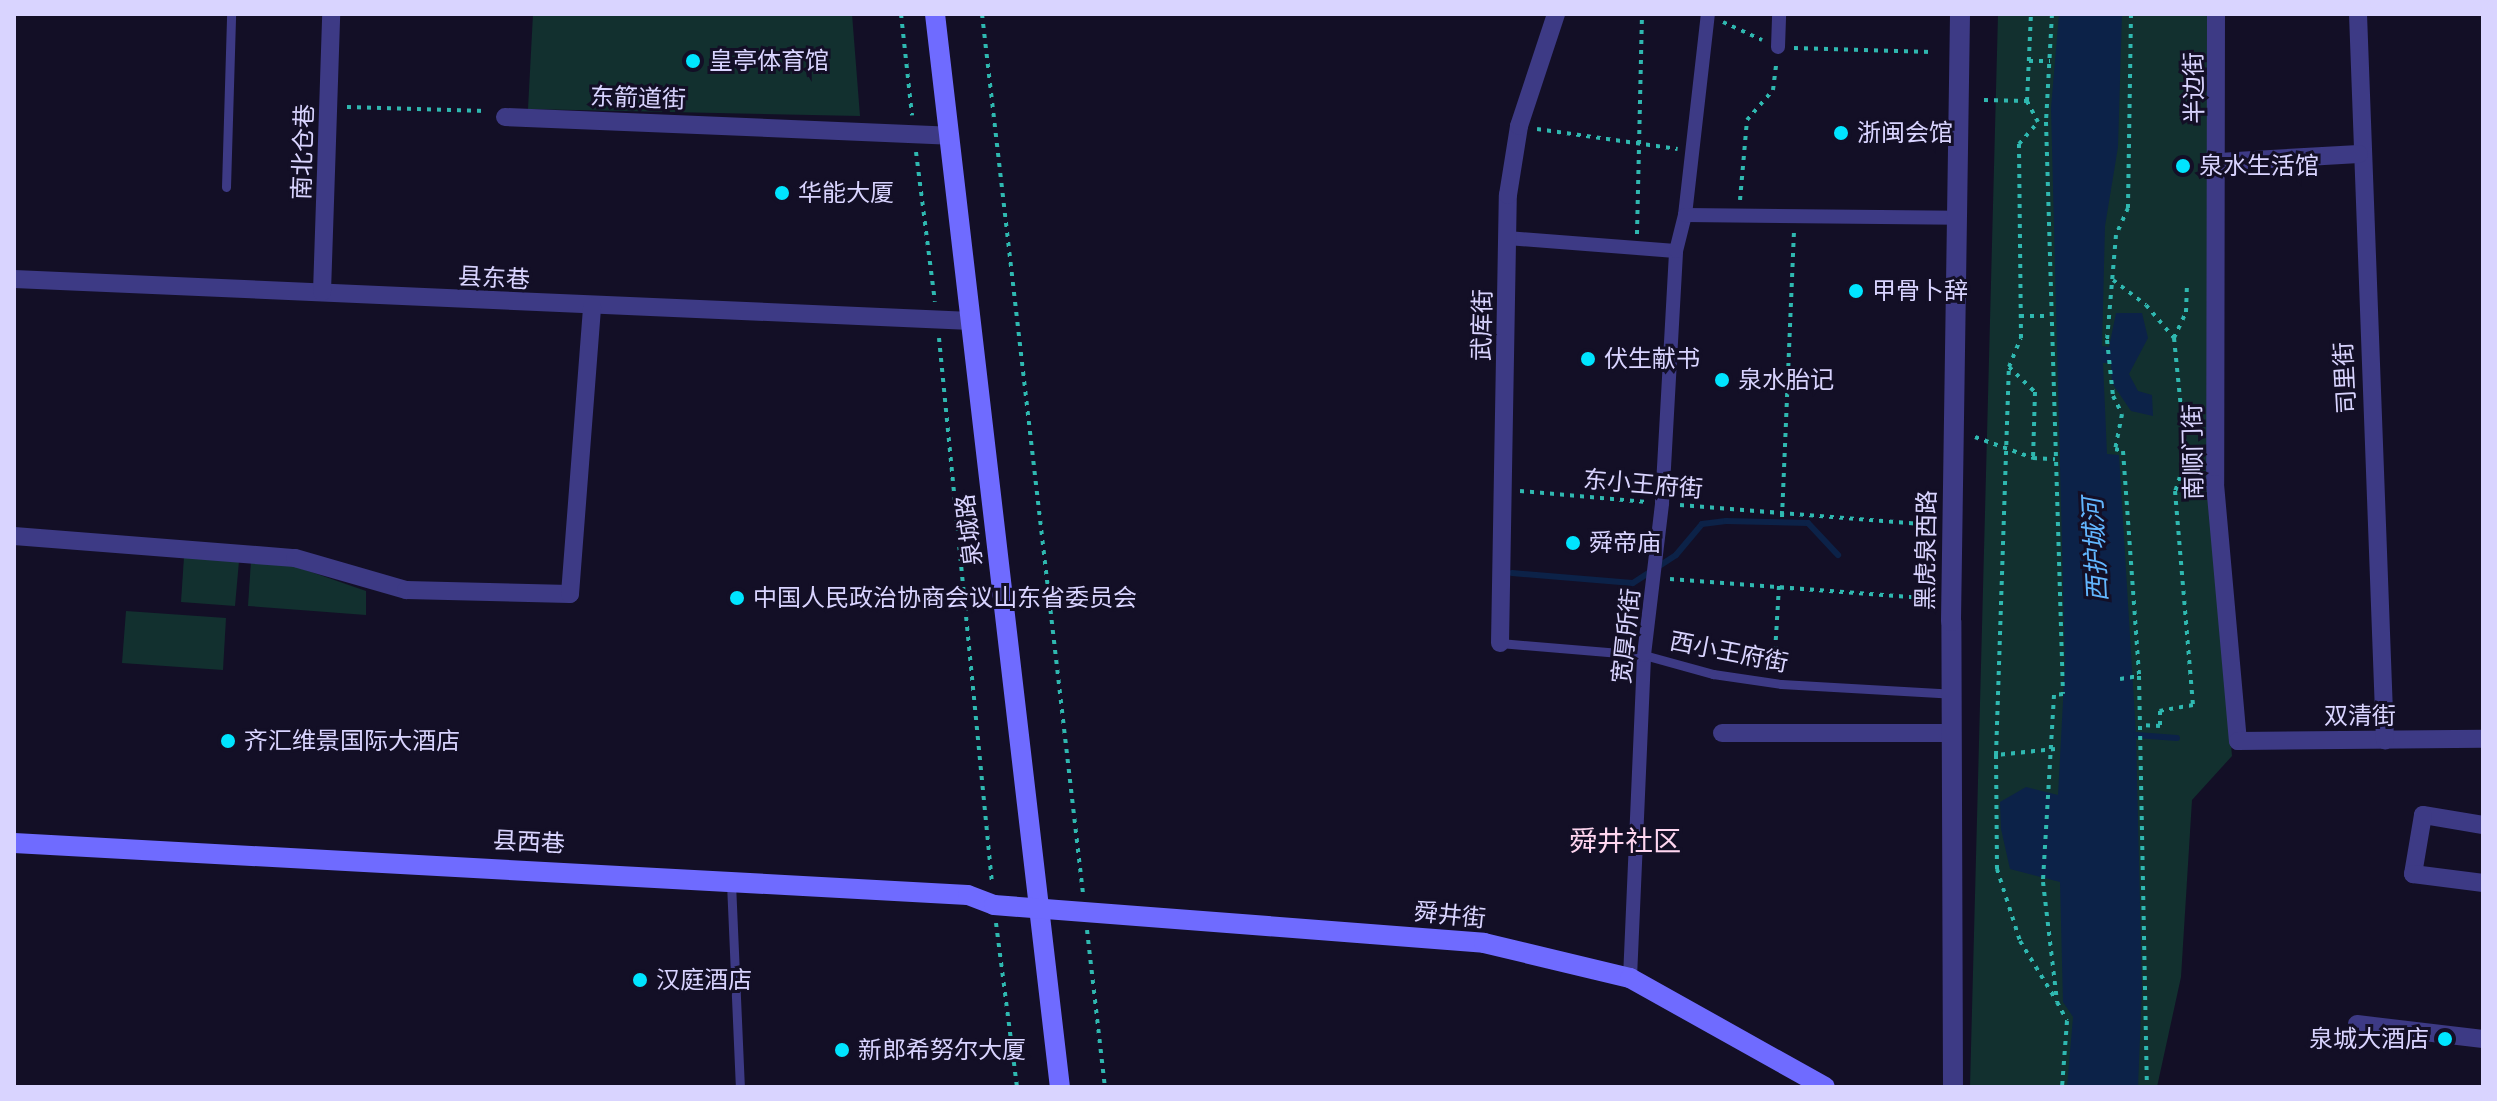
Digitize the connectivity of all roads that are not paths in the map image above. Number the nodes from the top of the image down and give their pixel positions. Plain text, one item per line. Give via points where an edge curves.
1 (231, 14) edge
2 (331, 14) edge
3 (935, 14) edge
4 (1556, 14) edge
5 (1708, 14) edge
6 (1779, 14) edge
7 (1960, 14) edge
8 (2216, 14) edge
9 (2358, 14) edge
10 (1778, 47) road end
11 (505, 117) road end
12 (950, 136) junction
13 (2359, 154) junction
14 (2219, 162) junction
15 (226, 187) dead end
16 (1685, 215) junction
17 (1957, 218) junction
18 (1507, 238) junction
19 (1676, 251) junction
20 (14, 279) edge
21 (322, 292) junction
22 (592, 307) junction
23 (971, 321) junction
24 (14, 536) edge
25 (1500, 643) joint
26 (1644, 655) junction
27 (1952, 694) junction
28 (1722, 733) dead end
29 (1952, 733) junction
30 (2483, 739) edge
31 (2385, 740) junction
32 (2238, 741) joint
33 (2483, 825) edge
34 (14, 843) edge
35 (731, 880) junction
36 (2483, 883) edge
37 (1039, 907) junction
38 (1630, 978) junction
39 (2357, 1024) dead end
40 (2483, 1039) edge
41 (740, 1087) edge
42 (1060, 1087) edge
43 (1825, 1087) edge
44 (1953, 1087) edge

1 - 15 lane
2 - 21 street, 南北仓巷
3 - 12 main road, 泉城路
4 - 18 street, 武库街 via 1519,126
5 - 16 street
6 - 10 street
7 - 17 street, 黑虎泉西路
8 - 14 street, 半边街
9 - 13 street, 司里街
11 - 12 street, 东箭道街
12 - 23 main road, 泉城路
13 - 14 street
13 - 31 street, 司里街
14 - 32 street, 南顺门街 via 2215,484
16 - 17 street
16 - 19 street, 宽厚所街
17 - 27 street, 黑虎泉西路
18 - 19 street
18 - 25 street, 武库街
19 - 26 street, 宽厚所街 via 1662,503
20 - 21 street, 县东巷
21 - 22 street, 县东巷
22 - 23 street, 县东巷
22 - 24 street via 570,594 406,590 295,558
23 - 37 main road, 泉城路
25 - 26 lane, 西小王府街
26 - 27 lane, 西小王府街 via 1773,683
26 - 38 street, 宽厚所街
27 - 29 street, 黑虎泉西路
28 - 29 street
29 - 44 street, 黑虎泉西路
30 - 31 street, 双清街
31 - 32 street, 双清街
33 - 36 street via 2423,815 2413,874
34 - 35 main road, 县西巷
35 - 37 main road, 县西巷 via 968,895 994,905
35 - 41 lane
37 - 38 main road, 舜井街 via 1484,943
37 - 42 main road, 泉城路
38 - 43 main road, 舜井街
39 - 40 street

